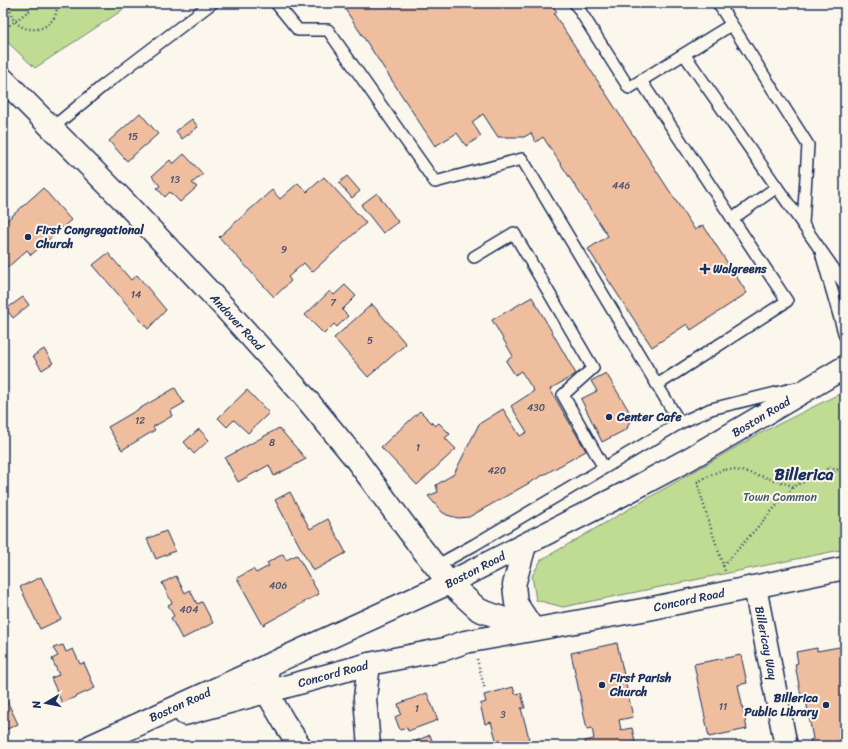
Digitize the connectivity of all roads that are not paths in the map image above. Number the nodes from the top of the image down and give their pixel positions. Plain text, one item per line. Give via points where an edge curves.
1 (212, 3) edge
2 (276, 3) edge
3 (575, 3) edge
4 (718, 3) edge
5 (731, 25) junction
6 (684, 54) junction
7 (3, 79) edge
8 (641, 81) junction
9 (52, 128) junction
10 (777, 187) junction
11 (732, 219) junction
12 (803, 224) junction
13 (820, 248) junction
14 (474, 257) dead end
15 (845, 284) edge
16 (845, 336) edge
17 (845, 367) edge
18 (822, 381) junction
19 (657, 385) junction
20 (680, 423) junction
21 (604, 468) junction
22 (525, 545) junction
23 (436, 566) junction
24 (845, 568) edge
25 (449, 583) junction
26 (755, 587) junction
27 (533, 630) junction
28 (369, 664) junction
29 (268, 665) junction
30 (266, 691) junction
31 (134, 726) junction
32 (91, 746) edge
33 (300, 746) edge
34 (369, 746) edge
35 (786, 746) edge

1 - 9 lane
2 - 19 lane via 298,30 328,30 435,182 522,159
3 - 8 lane via 629,88
4 - 5 lane
5 - 6 lane
5 - 12 lane via 808,145
6 - 8 lane
6 - 10 lane
7 - 9 main road, Andover Road
8 - 11 lane
9 - 23 main road, Andover Road via 223,306 304,396 355,458
10 - 11 lane
10 - 12 lane
11 - 19 lane via 787,301
12 - 13 lane
13 - 15 lane
13 - 16 lane
14 - 21 lane via 514,233 593,368 562,395
17 - 18 main road, Boston Road
18 - 20 lane via 711,409
18 - 22 main road, Boston Road via 689,459
19 - 20 lane
20 - 21 lane
21 - 23 lane
22 - 25 main road, Boston Road
22 - 27 main road via 514,585 516,603
23 - 25 main road, Andover Road
24 - 26 main road, Concord Road
25 - 27 main road via 479,610
25 - 29 main road, Boston Road
26 - 27 main road, Concord Road
26 - 35 main road, Billericay Way
27 - 28 main road, Concord Road via 465,642 445,649
28 - 30 main road, Concord Road
28 - 34 main road via 365,698
29 - 30 main road
29 - 31 main road, Boston Road
30 - 31 main road, Concord Road
30 - 33 main road
31 - 32 main road, Boston Road

